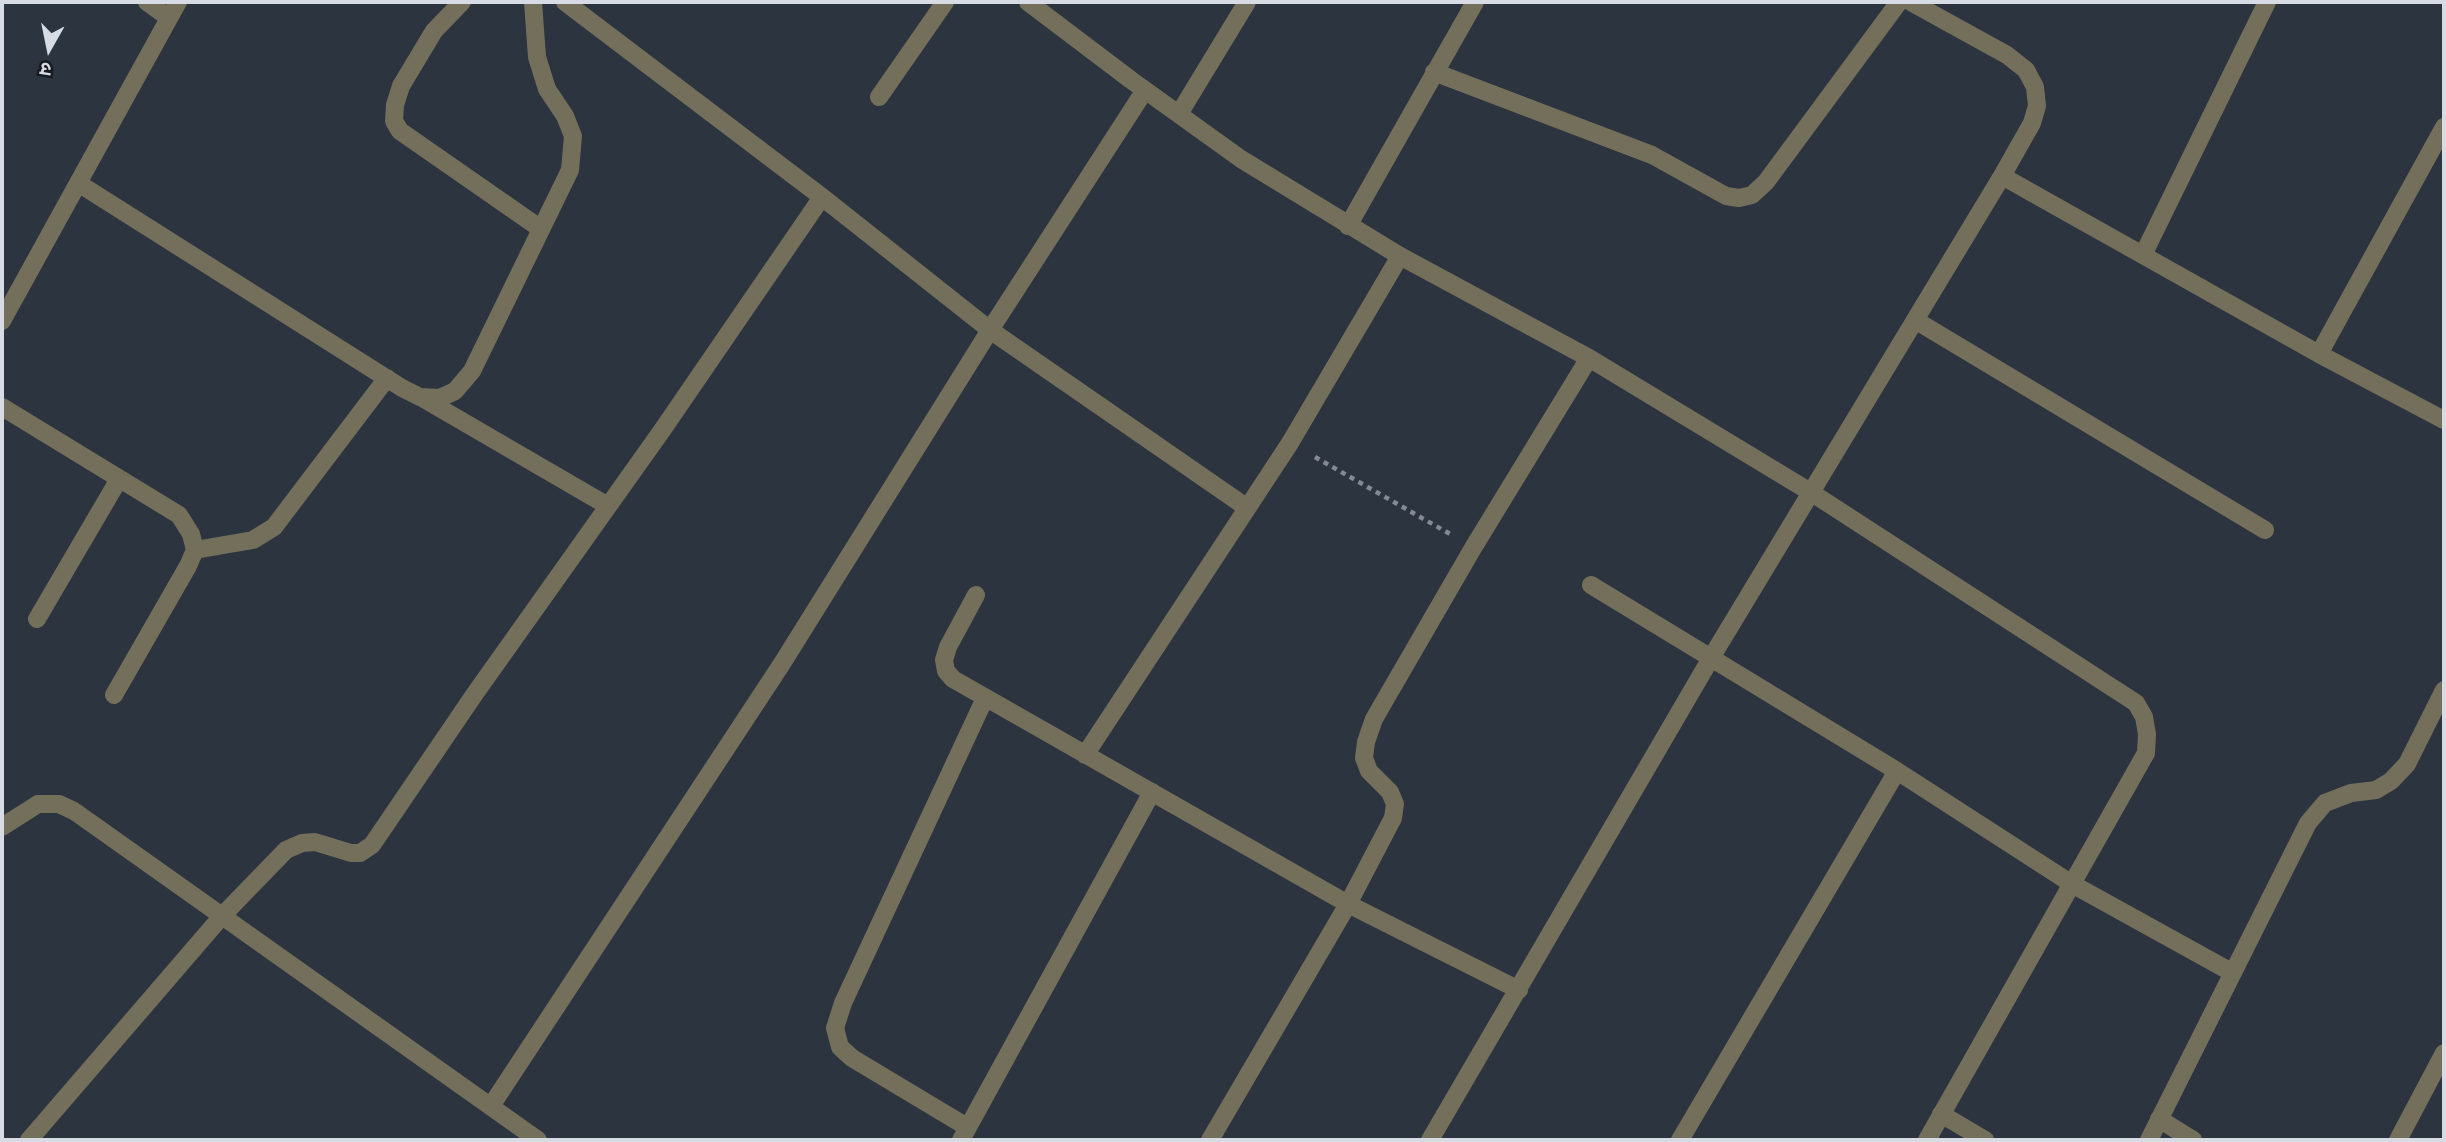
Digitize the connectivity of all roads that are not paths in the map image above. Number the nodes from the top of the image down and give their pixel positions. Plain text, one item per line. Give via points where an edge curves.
1 (147, 2) edge
2 (178, 2) edge
3 (462, 2) edge
4 (533, 2) edge
5 (565, 2) edge
6 (945, 2) edge
7 (1028, 2) edge
8 (1247, 2) edge
9 (1475, 2) edge
10 (1899, 2) edge
11 (1911, 2) edge
12 (2267, 2) edge
13 (169, 18) junction
14 (1434, 72) junction
15 (1145, 90) junction
16 (879, 97) dead end
17 (1179, 114) junction
18 (2444, 127) edge
19 (2002, 177) junction
20 (78, 183) junction
21 (822, 197) junction
22 (1348, 226) junction
23 (541, 229) junction
24 (2143, 255) junction
25 (1400, 256) junction
26 (1915, 320) junction
27 (2, 321) edge
28 (990, 330) junction
29 (2319, 354) junction
30 (1589, 358) junction
31 (387, 378) junction
32 (420, 397) junction
33 (2, 407) edge
34 (2444, 420) edge
35 (119, 479) junction
36 (1812, 493) junction
37 (608, 506) junction
38 (1246, 507) junction
39 (2265, 530) dead end
40 (195, 550) junction
41 (1591, 585) dead end
42 (976, 595) dead end
43 (37, 619) dead end
44 (1711, 658) junction
45 (2444, 690) edge
46 (114, 695) dead end
47 (985, 698) junction
48 (1085, 755) junction
49 (1897, 771) junction
50 (1153, 792) junction
51 (2, 827) edge
52 (2072, 884) junction
53 (1348, 904) junction
54 (222, 916) junction
55 (2232, 973) junction
56 (1519, 990) junction
57 (2444, 1053) edge
58 (2440, 1072) edge
59 (491, 1106) junction
60 (1941, 1114) junction
61 (2159, 1119) junction
62 (964, 1134) edge
63 (29, 1140) edge
64 (538, 1140) edge
65 (1210, 1140) edge
66 (1430, 1140) edge
67 (1680, 1140) edge
68 (1927, 1140) edge
69 (1985, 1140) edge
70 (2149, 1140) edge
71 (2193, 1140) edge
72 (2398, 1140) edge

1 - 13 street
2 - 13 street
3 - 23 street via 433,31 401,86 394,121 400,131
4 - 23 street via 540,68 573,136 570,170
5 - 21 street
6 - 16 street
7 - 15 street
8 - 17 street
9 - 14 street
10 - 14 street via 1766,182 1752,195 1739,198 1726,196 1652,155
11 - 19 street via 2007,55 2025,69 2035,87 2037,106 2032,123
12 - 24 street
13 - 20 street
14 - 22 street
15 - 17 street
15 - 28 street
17 - 22 street
18 - 29 street
19 - 24 street
19 - 26 street
20 - 27 street
20 - 31 street
21 - 28 street
21 - 37 street
22 - 25 street
23 - 32 street via 472,371 455,391 440,398
24 - 29 street
25 - 30 street
25 - 38 street via 1290,443
26 - 36 street
26 - 39 street
28 - 38 street
28 - 59 street via 783,662
29 - 34 street
30 - 36 street
30 - 53 street via 1374,719 1364,758 1395,804 1393,818
31 - 32 street
31 - 40 street via 274,527 253,540
32 - 37 street
33 - 35 street
35 - 40 street via 179,515
35 - 43 street
36 - 44 street
36 - 52 street via 2136,703 2144,717 2146,753
37 - 54 street via 372,845 360,853 315,842 286,850
38 - 48 street
40 - 46 street
41 - 44 street
42 - 47 street via 944,660 953,679
44 - 49 street
44 - 56 street
45 - 55 street via 2407,764 2391,781 2376,790 2325,803 2308,823
47 - 48 street
47 - 62 street via 835,1028 840,1047 852,1058
48 - 50 street
49 - 52 street
49 - 67 street
50 - 53 street
50 - 62 street
51 - 54 street via 38,804 60,804
52 - 55 street
52 - 60 street
53 - 56 street
53 - 65 street
54 - 59 street
54 - 63 street
55 - 61 street
56 - 66 street
57 - 58 street
58 - 72 street
59 - 64 street
60 - 68 street
60 - 69 street
61 - 70 street
61 - 71 street

